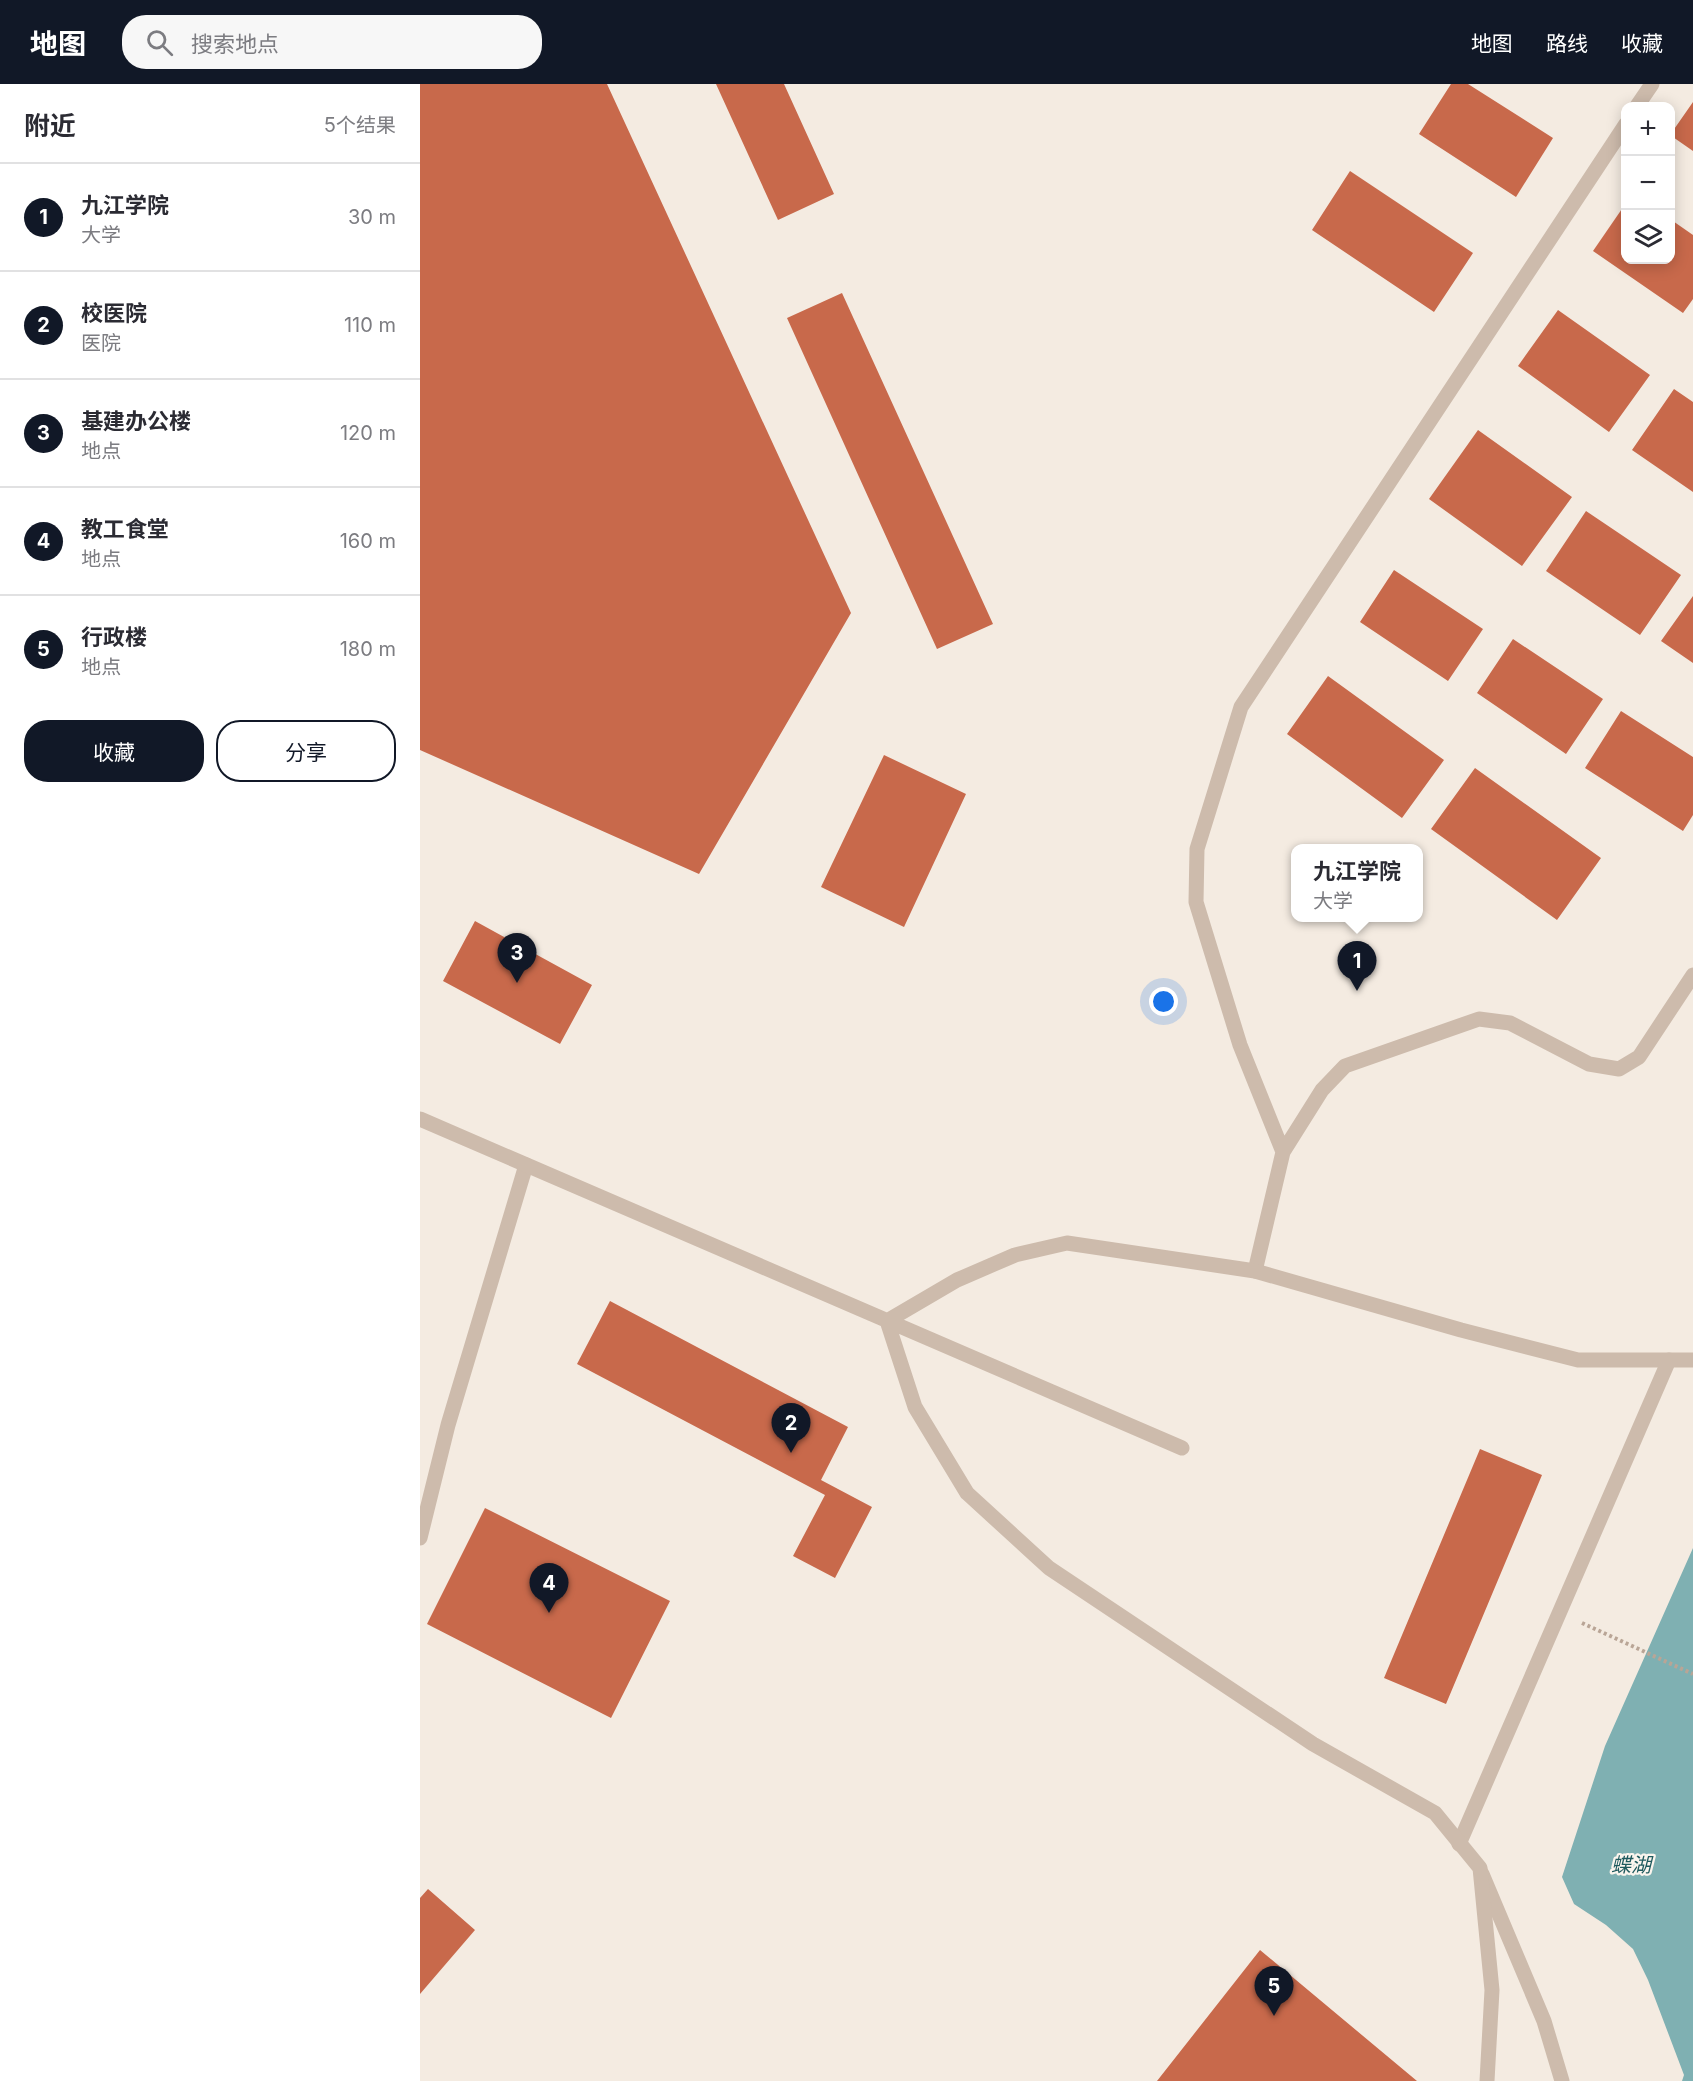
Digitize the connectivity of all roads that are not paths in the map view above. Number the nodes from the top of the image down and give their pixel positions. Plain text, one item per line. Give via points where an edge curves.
1 (1652, 84) edge
2 (1640, 102) edge
3 (1621, 132) edge
4 (1693, 975) edge
5 (420, 1119) edge
6 (1284, 1152) junction
7 (525, 1165) junction
8 (1255, 1271) junction
9 (887, 1321) junction
10 (1669, 1360) junction
11 (1693, 1360) edge
12 (1182, 1448) dead end
13 (420, 1538) edge
14 (1460, 1844) junction
15 (1480, 1868) junction
16 (1487, 2081) edge
17 (1562, 2081) edge

1 - 2 street
3 - 6 street via 1241,707 1197,849 1196,902 1240,1046
4 - 6 street via 1639,1057 1619,1069 1589,1064 1510,1023 1479,1019 1345,1066 1322,1090
5 - 7 street
6 - 8 street
7 - 9 street
7 - 13 street via 448,1425
8 - 9 street via 1067,1243 1015,1255 957,1280
8 - 10 street via 1578,1360
9 - 12 street
9 - 14 street via 915,1407 967,1493 1049,1568 1313,1744 1435,1813
10 - 11 street
10 - 14 street
14 - 15 street
15 - 16 street via 1492,1990
15 - 17 street via 1544,2021

